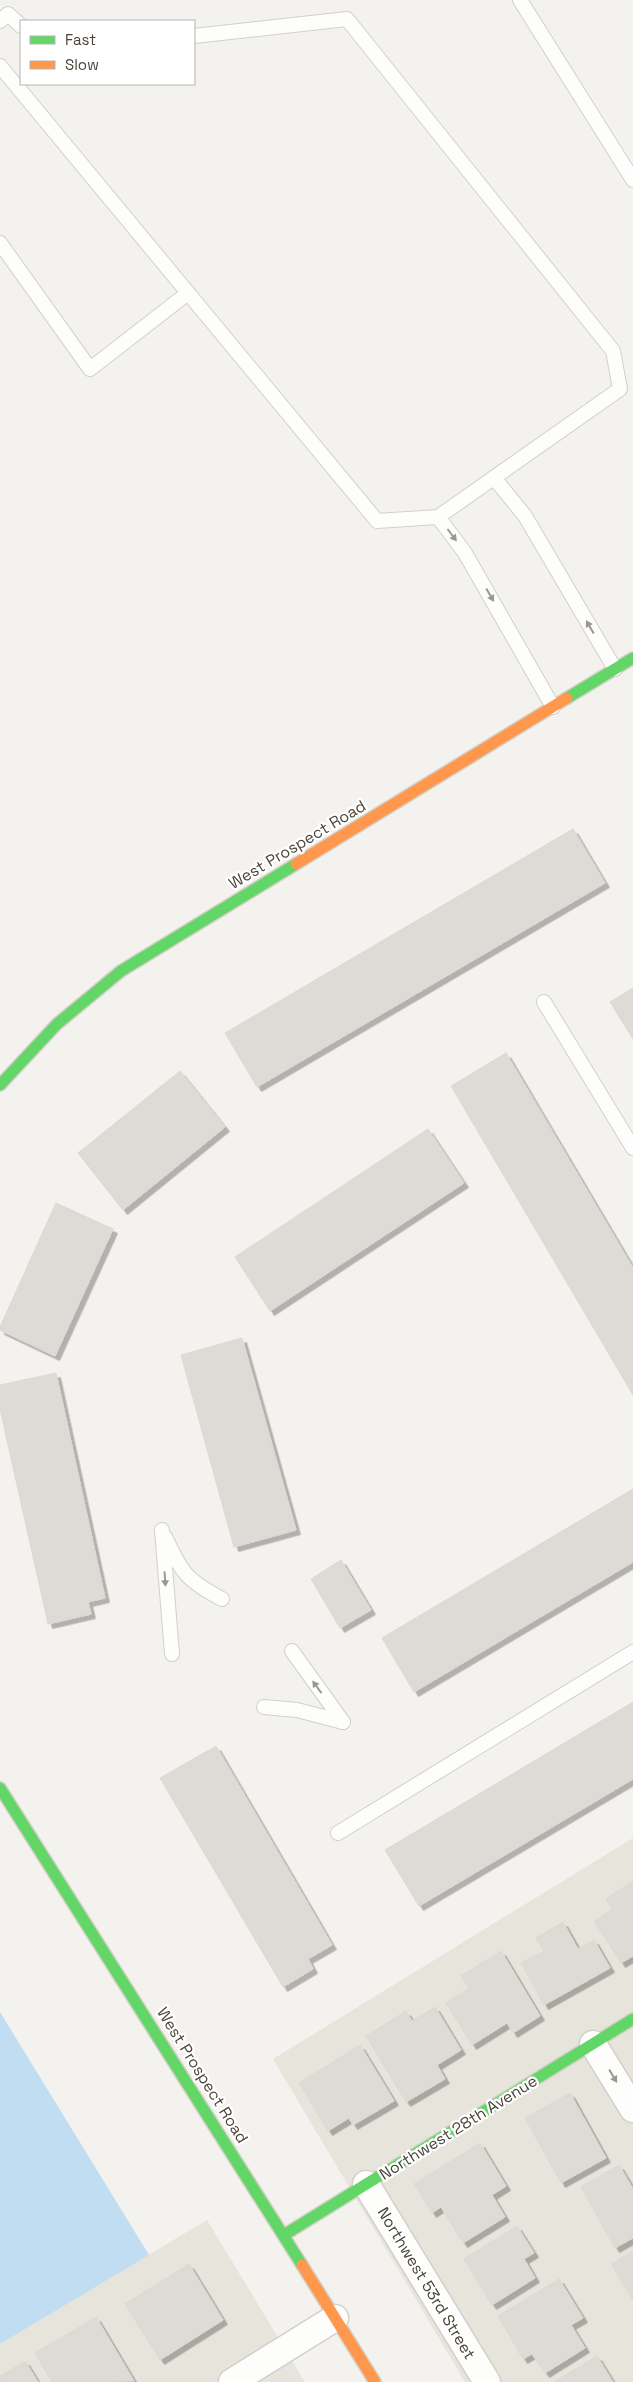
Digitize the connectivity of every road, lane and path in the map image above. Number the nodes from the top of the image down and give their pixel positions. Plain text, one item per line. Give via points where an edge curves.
1 (520, 0) edge
2 (0, 20) edge
3 (20, 25) edge
4 (195, 36) edge
5 (0, 66) edge
6 (633, 180) edge
7 (0, 243) edge
8 (188, 293) junction
9 (495, 479) junction
10 (438, 517) junction
11 (633, 658) edge
12 (615, 669) junction
13 (553, 707) junction
14 (544, 1002) dead end
15 (0, 1085) edge
16 (633, 1148) edge
17 (222, 1599) dead end
18 (292, 1651) dead end
19 (633, 1652) edge
20 (172, 1654) dead end
21 (264, 1707) dead end
22 (0, 1788) edge
23 (338, 1833) dead end
24 (632, 2023) edge
25 (593, 2044) junction
26 (633, 2109) edge
27 (366, 2184) junction
28 (284, 2235) junction
29 (335, 2318) junction
30 (263, 2374) edge
31 (232, 2382) edge
32 (375, 2382) edge
33 (487, 2382) edge

1 - 6 lane
2 - 3 lane via 8,14
4 - 9 lane via 347,19 614,351 620,389
5 - 8 lane
7 - 8 lane via 90,369
8 - 10 lane via 377,521
9 - 10 lane
12 -> 9 lane via 525,516
10 -> 13 lane via 465,553
11 - 12 main road, West Prospect Road
12 - 13 main road, West Prospect Road
13 - 15 main road, West Prospect Road via 121,971 54,1026
14 - 16 lane
17 -> 20 lane via 197,1586 186,1575 162,1530
21 -> 18 lane via 297,1710 343,1722
19 - 23 lane
22 - 28 main road, West Prospect Road
24 - 25 main road, Northwest 28th Avenue
25 -> 26 street
25 - 27 main road, Northwest 28th Avenue
27 - 28 main road, Northwest 28th Avenue
27 - 33 street, Northwest 53rd Street
28 - 29 main road, West Prospect Road
29 - 30 street
29 - 32 main road, West Prospect Road
30 - 31 street

